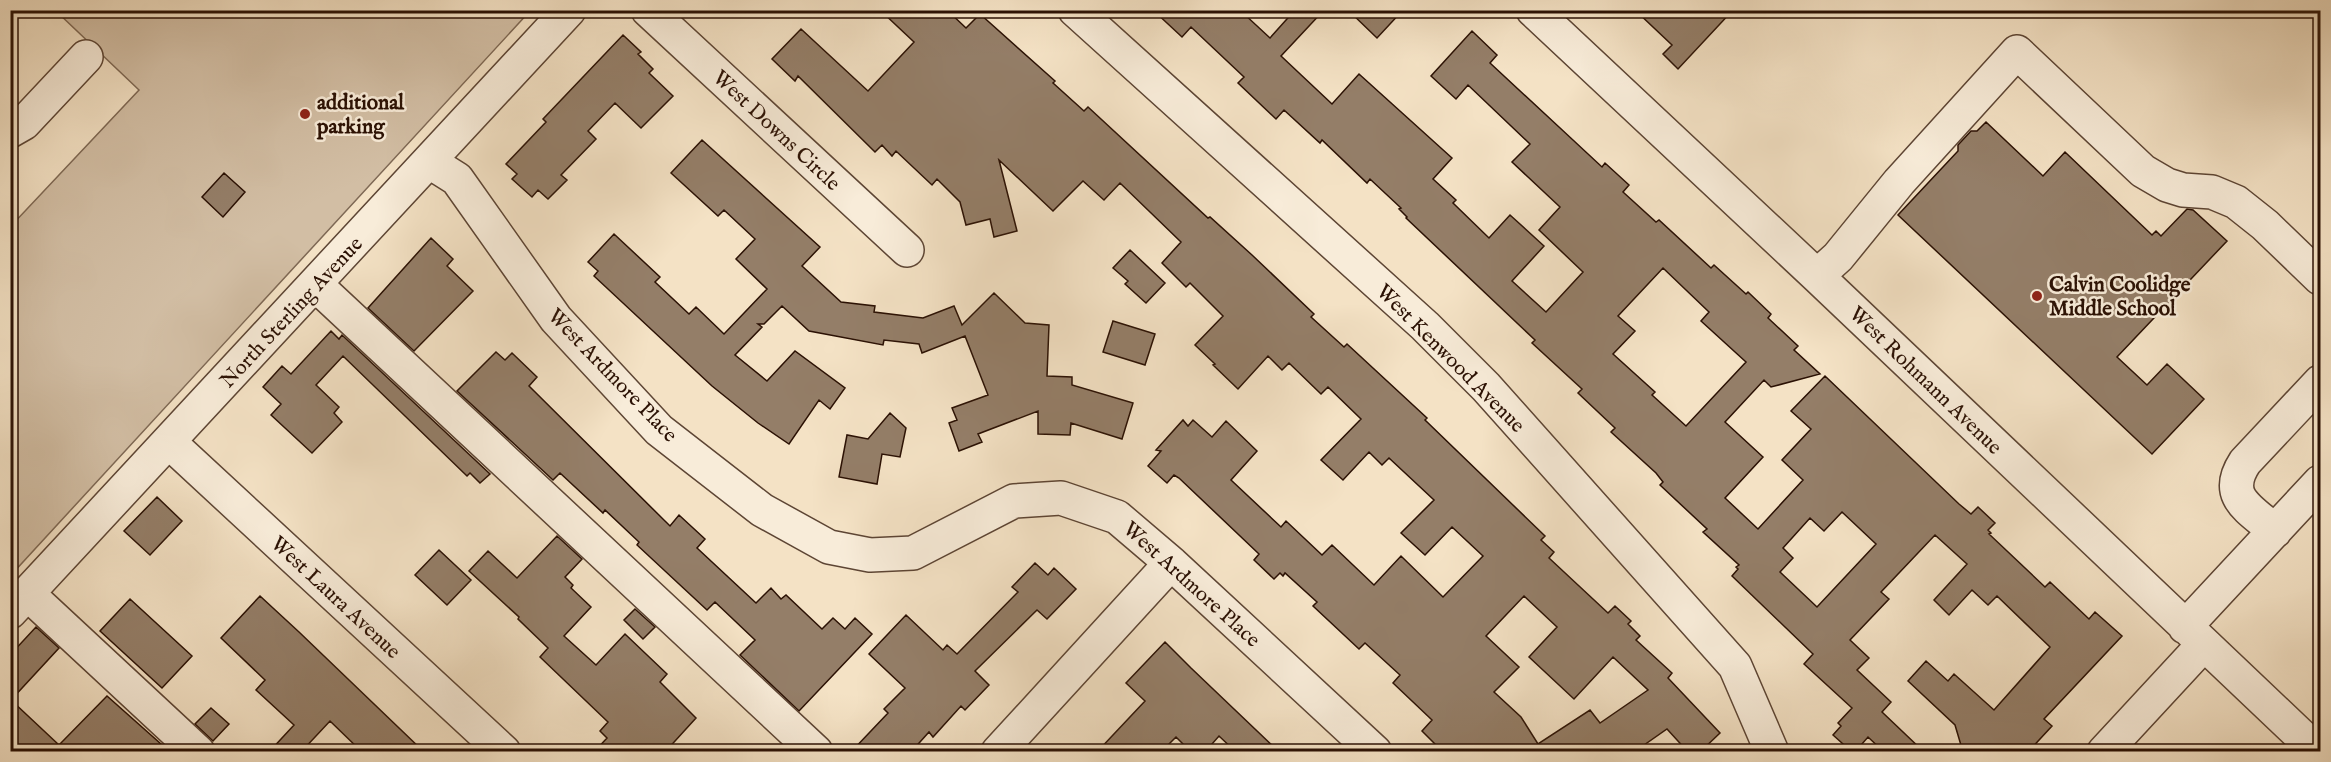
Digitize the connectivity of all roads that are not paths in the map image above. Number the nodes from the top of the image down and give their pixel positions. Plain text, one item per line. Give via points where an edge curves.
1 (569, 10) edge
2 (648, 10) edge
3 (1075, 10) edge
4 (1533, 10) edge
5 (86, 57) dead end
6 (10, 131) edge
7 (430, 162) junction
8 (907, 250) dead end
9 (1817, 276) junction
10 (2320, 278) edge
11 (316, 285) junction
12 (2320, 382) edge
13 (169, 442) junction
14 (2320, 482) edge
15 (2275, 531) junction
16 (1171, 563) junction
17 (19, 603) edge
18 (2194, 635) junction
19 (198, 752) edge
20 (504, 752) edge
21 (816, 752) edge
22 (998, 752) edge
23 (1375, 752) edge
24 (1772, 752) edge
25 (2104, 752) edge
26 (2318, 752) edge

1 - 7 street, North Sterling Avenue
2 - 8 street, West Downs Circle
3 - 24 street, West Kenwood Avenue via 1425,326 1486,387 1735,666
4 - 9 street, West Rohmann Avenue
5 - 6 street via 24,123
7 - 11 street, North Sterling Avenue
7 - 16 street, West Ardmore Place via 457,179 556,319 659,430 762,510 829,547 870,555 914,553 1014,501 1061,498 1118,517
9 - 10 street via 2017,52 2144,171 2167,185 2212,192 2236,202
9 - 18 street, West Rohmann Avenue
11 - 13 street, North Sterling Avenue
11 - 21 street
12 - 15 street via 2237,474 2235,487 2239,497
13 - 17 street, North Sterling Avenue
13 - 20 street, West Laura Avenue
14 - 15 street
15 - 18 street
16 - 22 street
16 - 23 street, West Ardmore Place
17 - 19 street
18 - 25 street
18 - 26 street, West Rohmann Avenue

